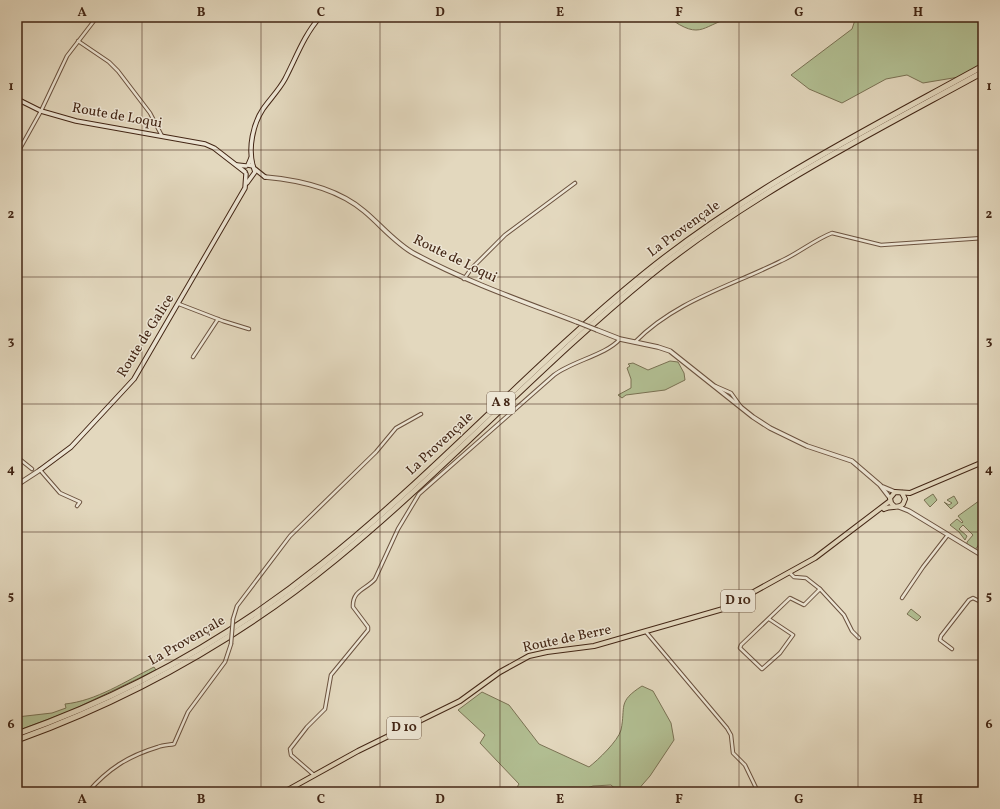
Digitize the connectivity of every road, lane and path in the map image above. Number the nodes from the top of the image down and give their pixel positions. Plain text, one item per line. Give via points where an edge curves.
1 (97, 17) edge
2 (320, 17) edge
3 (78, 41) junction
4 (983, 66) edge
5 (983, 72) edge
6 (17, 99) edge
7 (41, 111) junction
8 (162, 136) junction
9 (17, 154) edge
10 (251, 155) junction
11 (234, 164) junction
12 (247, 166) junction
13 (254, 168) junction
14 (245, 173) junction
15 (253, 175) junction
16 (265, 177) junction
17 (576, 183) dead end
18 (246, 187) junction
19 (983, 238) edge
20 (464, 279) junction
21 (179, 304) junction
22 (218, 319) junction
23 (249, 329) dead end
24 (620, 338) junction
25 (635, 342) junction
26 (193, 357) dead end
27 (421, 414) dead end
28 (17, 457) edge
29 (983, 463) edge
30 (32, 469) dead end
31 (40, 470) junction
32 (18, 484) edge
33 (880, 485) junction
34 (895, 492) junction
35 (902, 493) junction
36 (890, 499) junction
37 (906, 501) junction
38 (77, 506) dead end
39 (896, 507) junction
40 (909, 511) junction
41 (947, 536) junction
42 (822, 553) junction
43 (983, 556) edge
44 (790, 573) junction
45 (820, 589) junction
46 (902, 598) dead end
47 (983, 603) edge
48 (769, 619) junction
49 (646, 632) junction
50 (859, 638) dead end
51 (983, 641) edge
52 (980, 644) dead end
53 (952, 649) dead end
54 (982, 729) edge
55 (17, 734) edge
56 (983, 735) edge
57 (17, 740) edge
58 (314, 775) junction
59 (88, 792) edge
60 (284, 792) edge
61 (758, 792) edge

1 - 3 street
2 - 10 street via 305,39 282,85 260,116 253,134
3 - 7 street via 67,56
3 - 8 street via 118,71 150,113
4 - 55 highway, La Provençale / A 8 via 790,173 678,247 596,315 367,527 255,614 150,677 84,708
5 - 57 highway, La Provençale / A 8 via 787,181 681,251 599,318 361,539 311,580 258,618 152,681 94,709
6 - 7 street, Route de Loqui
7 - 8 street, Route de Loqui via 76,121
7 - 9 street
8 - 11 street, Route de Loqui via 194,141 214,148
10 - 12 street
10 - 13 street
11 - 12 street
11 - 14 street, Route de Loqui
12 - 13 street
12 - 14 street
13 - 15 street, Route de Galice
13 - 16 street
14 - 15 street, Route de Loqui
14 - 18 street
15 - 16 street, Route de Loqui
15 - 18 street, Route de Galice
16 - 20 street, Route de Loqui via 313,186 344,197 413,253
17 - 20 street via 505,236
18 - 21 street, Route de Galice
19 - 25 street via 881,245 832,233 783,260 694,299 646,330
20 - 24 street, Route de Loqui, bridge
21 - 22 street
21 - 31 street, Route de Galice via 134,380 71,447
22 - 23 street
22 - 26 street
24 - 25 street, Route de Loqui
24 - 58 street via 610,347 554,375 422,491 414,502 394,537 375,580 360,590 354,600 353,607 368,630 331,675 326,709 307,727 290,749 291,755
25 - 33 street, Route de Loqui via 670,351 770,428 797,442 852,461
27 - 59 street, bridge via 396,428 376,452 286,541 237,606 231,644 225,662 188,712 174,744 160,746 118,764 103,774
28 - 30 street
29 - 35 main road via 910,493
29 - 37 main road via 917,492
31 - 32 street, Route de Galice
31 - 38 street via 60,493 80,502
33 - 34 street
33 - 36 street
34 - 35 main road
34 - 36 main road, Route de Berre
35 - 37 main road
36 - 39 main road
36 - 42 main road, Route de Berre / D 10
37 - 39 main road, Route de Berre
37 - 40 street
39 - 40 street
39 - 42 main road, Route de Berre / D 10 via 887,507
40 - 41 street
41 - 43 street
41 - 46 street
42 - 44 main road, Route de Berre / D 10
44 - 45 street via 794,577 806,578
44 - 49 main road, Route de Berre / D 10 via 723,609
45 - 48 street via 804,605 790,598
45 - 50 street via 844,615 852,631
47 - 53 street via 973,598 969,600 941,636 940,640
48 - 48 street via 793,635 780,653 762,669 740,648
49 - 58 main road, Route de Berre / D 10 via 594,646 529,656 500,672 460,701
49 - 61 street via 727,728 731,735 733,754 745,765
51 - 52 street
54 - 56 street
58 - 60 main road, Route de Berre

